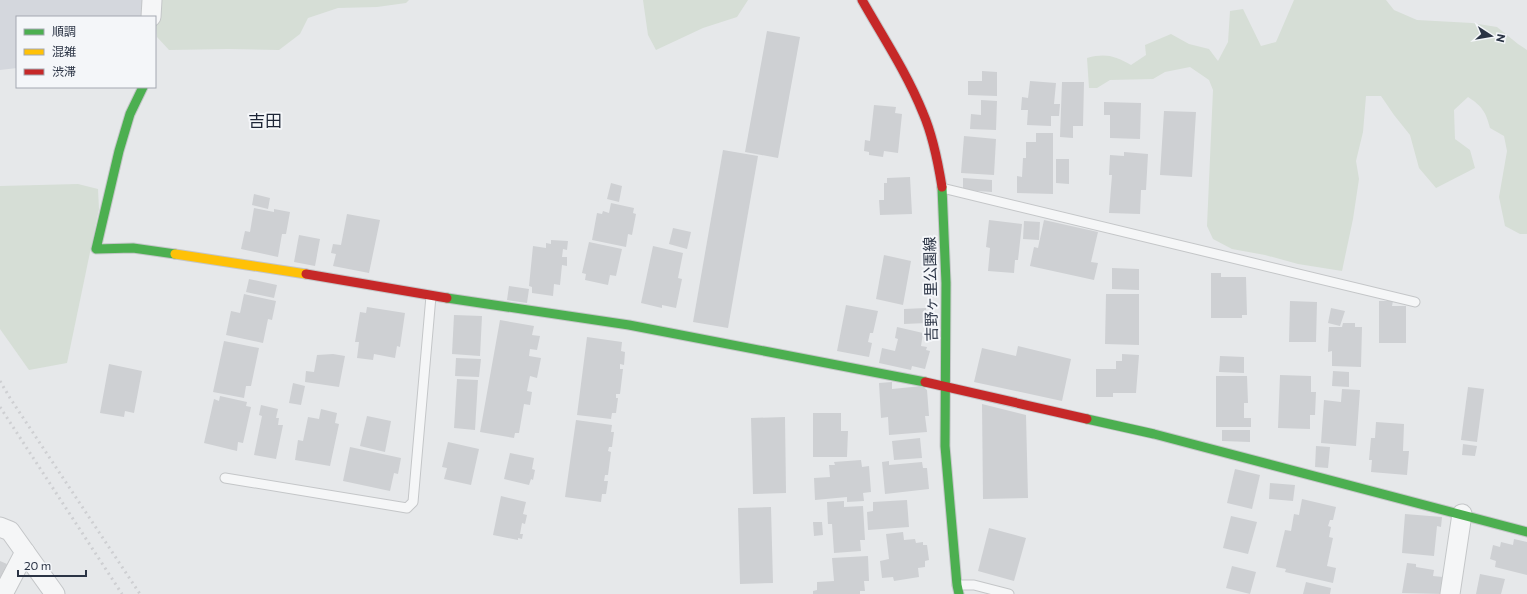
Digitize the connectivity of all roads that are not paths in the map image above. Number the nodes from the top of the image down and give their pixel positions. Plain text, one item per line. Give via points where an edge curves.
1 (152, 0) edge
2 (862, 0) edge
3 (151, 16) edge
4 (143, 88) edge
5 (942, 188) junction
6 (431, 296) junction
7 (1415, 302) dead end
8 (945, 386) junction
9 (225, 478) dead end
10 (1462, 514) junction
11 (0, 527) edge
12 (1527, 532) edge
13 (25, 552) junction
14 (958, 590) edge
15 (3, 594) edge
16 (55, 594) edge
17 (1009, 594) edge
18 (1450, 594) edge

1 - 3 street
2 - 5 street, 吉野ヶ里公園線 via 924,114 936,153
4 - 6 street via 130,114 119,151 96,249 133,248 235,262
5 - 7 lane
5 - 8 street, 吉野ヶ里公園線 via 946,284
6 - 8 street via 629,325
6 - 9 lane via 413,502 407,508
8 - 10 street via 1154,434
8 - 14 street, 吉野ヶ里公園線 via 945,446
10 - 12 street
10 - 18 street
11 - 13 street via 10,531
13 - 15 street
13 - 16 street
14 - 17 lane via 974,585

